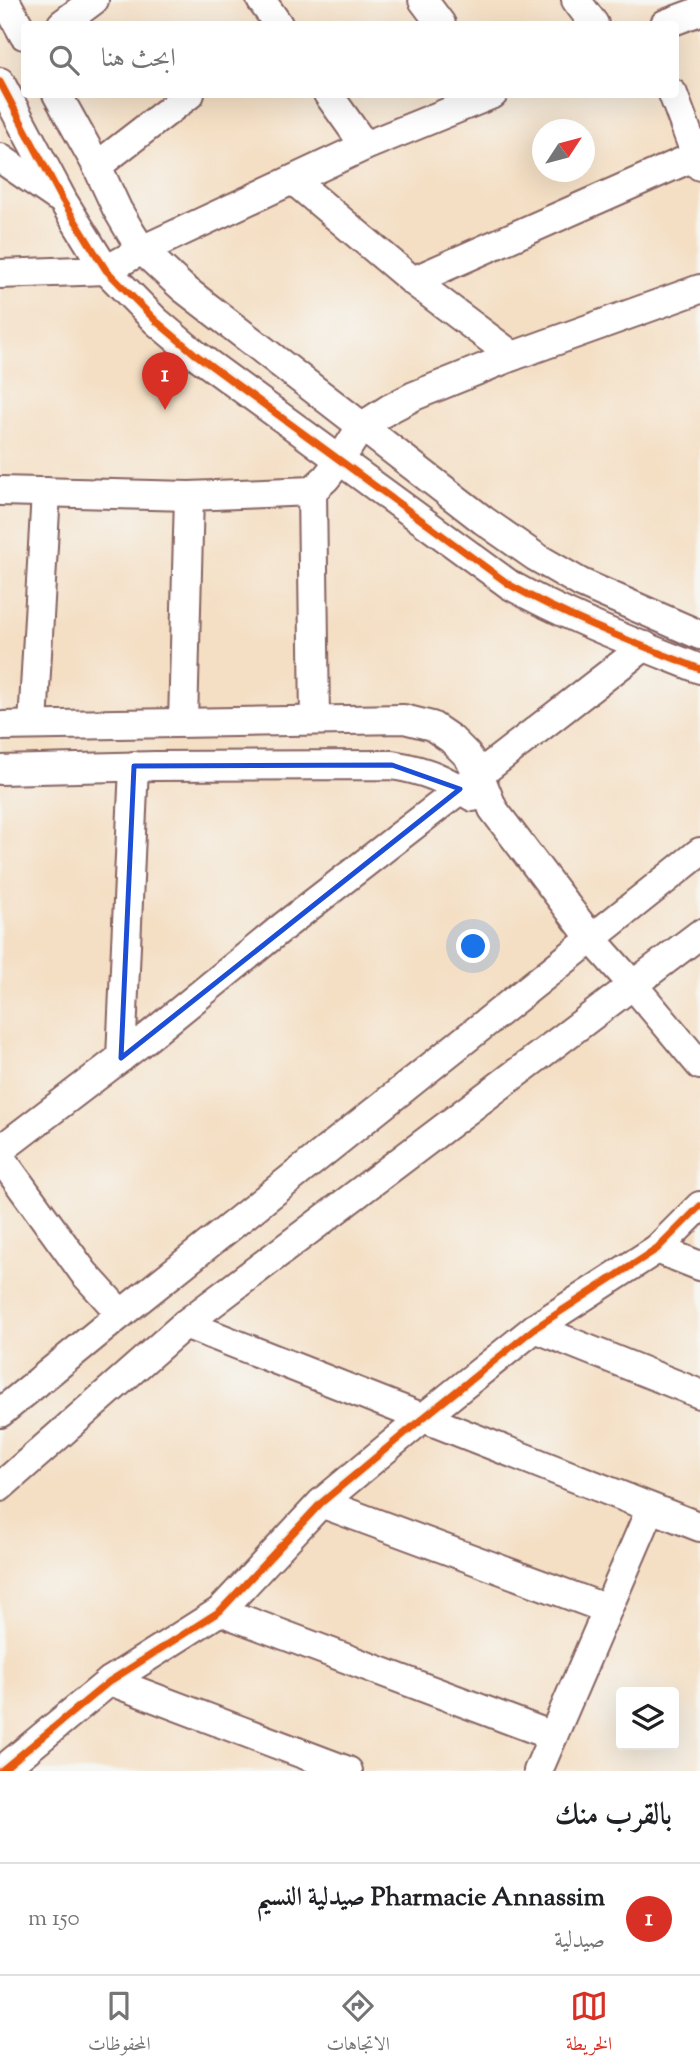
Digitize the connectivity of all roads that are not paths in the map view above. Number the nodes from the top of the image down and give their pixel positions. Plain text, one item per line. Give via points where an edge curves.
1 (5, 0) edge
2 (94, 0) edge
3 (261, 0) edge
4 (423, 0) edge
5 (576, 0) edge
6 (700, 11) edge
7 (66, 21) edge
8 (276, 21) edge
9 (439, 21) edge
10 (592, 21) edge
11 (673, 21) edge
12 (21, 29) edge
13 (0, 82) edge
14 (59, 98) edge
15 (185, 98) edge
16 (331, 98) edge
17 (483, 98) edge
18 (675, 98) edge
19 (365, 146) junction
20 (0, 158) edge
21 (699, 158) edge
22 (97, 166) junction
23 (293, 180) junction
24 (62, 201) junction
25 (142, 250) junction
26 (107, 270) junction
27 (0, 274) edge
28 (413, 281) junction
29 (700, 289) edge
30 (513, 356) junction
31 (361, 427) junction
32 (340, 460) junction
33 (0, 491) edge
34 (312, 491) junction
35 (46, 492) junction
36 (189, 496) junction
37 (700, 635) edge
38 (645, 646) junction
39 (700, 669) edge
40 (315, 720) junction
41 (183, 722) junction
42 (33, 725) junction
43 (0, 726) edge
44 (134, 766) junction
45 (0, 771) edge
46 (470, 782) junction
47 (700, 852) edge
48 (700, 934) edge
49 (591, 938) junction
50 (633, 985) junction
51 (121, 1058) junction
52 (700, 1065) edge
53 (0, 1150) edge
54 (0, 1157) edge
55 (700, 1206) edge
56 (657, 1249) junction
57 (700, 1266) edge
58 (121, 1314) junction
59 (185, 1324) junction
60 (535, 1328) junction
61 (700, 1394) edge
62 (0, 1413) edge
63 (423, 1418) junction
64 (0, 1487) edge
65 (321, 1503) junction
66 (651, 1508) junction
67 (700, 1527) edge
68 (607, 1609) junction
69 (220, 1611) junction
70 (110, 1681) junction
71 (553, 1736) junction
72 (1, 1771) edge
73 (348, 1771) edge
74 (538, 1771) edge

1 - 12 street
2 - 7 street
3 - 8 street
4 - 9 street
5 - 10 street
6 - 11 street
13 - 24 street
14 - 22 street
15 - 22 street
16 - 19 street
17 - 19 street
18 - 21 street
19 - 23 street
20 - 24 street
21 - 28 street
22 - 25 street
23 - 25 street
23 - 28 street
24 - 26 street
25 - 26 street
25 - 31 street via 183,288
26 - 27 street
26 - 32 street via 195,354
28 - 30 street
29 - 30 street
30 - 31 street via 414,396
31 - 32 street
31 - 37 street via 536,557 580,583
32 - 34 street
32 - 38 street via 510,585 595,628
33 - 35 street
34 - 36 street
34 - 40 street
35 - 36 street
35 - 42 street
36 - 41 street
38 - 39 street
38 - 46 street
40 - 41 street
40 - 46 street via 404,719 432,726 467,755
41 - 42 street
42 - 43 street
44 - 45 street
44 - 46 street via 392,765
44 - 51 street
46 - 49 street
46 - 51 street
47 - 49 street
48 - 50 street
49 - 50 street
49 - 58 street
50 - 52 street
50 - 59 street
51 - 53 street
54 - 58 street via 84,1273
55 - 56 street
56 - 57 street
56 - 60 street
58 - 62 street
59 - 63 street
59 - 64 street
60 - 61 street
60 - 63 street
63 - 65 street
63 - 66 street
65 - 68 street
65 - 69 street
66 - 67 street
66 - 68 street
68 - 71 street
69 - 70 street
69 - 71 street
70 - 72 street
70 - 73 street
71 - 74 street

